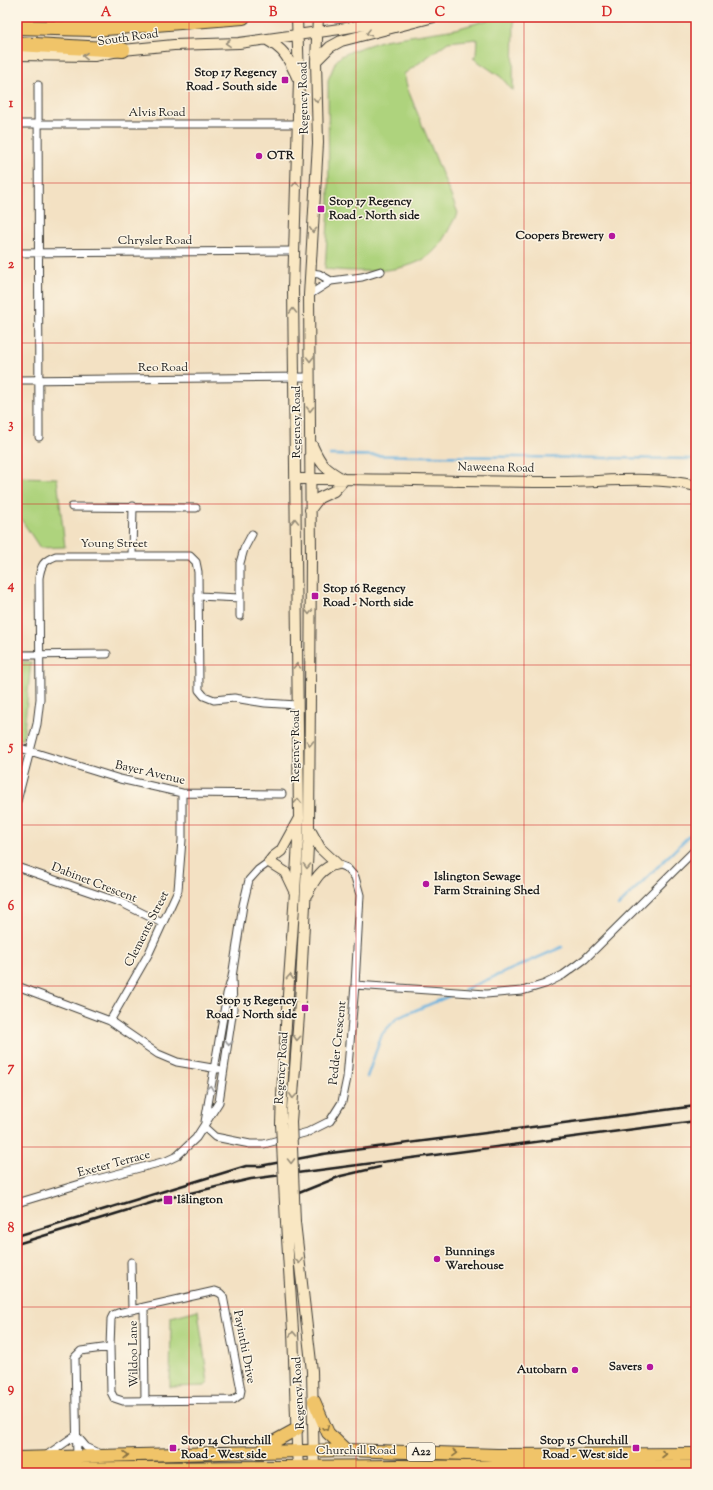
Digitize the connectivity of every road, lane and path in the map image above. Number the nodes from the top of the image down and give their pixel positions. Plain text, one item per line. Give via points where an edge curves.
1 (243, 17) edge
2 (297, 17) edge
3 (318, 17) edge
4 (409, 17) edge
5 (434, 17) edge
6 (17, 27) edge
7 (319, 32) junction
8 (298, 35) junction
9 (267, 40) junction
10 (17, 44) edge
11 (123, 50) junction
12 (17, 55) edge
13 (316, 61) junction
14 (298, 80) junction
15 (38, 85) dead end
16 (17, 124) edge
17 (38, 124) junction
18 (298, 124) junction
19 (293, 251) junction
20 (17, 253) edge
21 (39, 253) junction
22 (381, 271) dead end
23 (310, 273) junction
24 (331, 281) junction
25 (293, 290) junction
26 (310, 295) junction
27 (310, 377) junction
28 (294, 378) junction
29 (17, 380) edge
30 (39, 380) junction
31 (39, 437) dead end
32 (310, 442) junction
33 (295, 479) junction
34 (310, 479) junction
35 (344, 480) junction
36 (696, 486) edge
37 (133, 506) junction
38 (72, 507) dead end
39 (196, 508) dead end
40 (310, 510) junction
41 (252, 534) dead end
42 (132, 555) junction
43 (311, 559) junction
44 (296, 560) junction
45 (198, 596) junction
46 (240, 598) junction
47 (240, 616) dead end
48 (107, 654) dead end
49 (17, 655) edge
50 (39, 655) junction
51 (309, 704) junction
52 (297, 705) junction
53 (17, 748) edge
54 (30, 752) junction
55 (182, 793) junction
56 (282, 794) dead end
57 (17, 801) edge
58 (299, 818) junction
59 (309, 827) junction
60 (696, 849) edge
61 (269, 862) junction
62 (337, 864) junction
63 (17, 867) edge
64 (301, 896) junction
65 (162, 924) junction
66 (232, 977) junction
67 (355, 985) junction
68 (17, 986) edge
69 (110, 1021) junction
70 (213, 1068) junction
71 (224, 1070) junction
72 (204, 1127) junction
73 (17, 1203) edge
74 (290, 1223) junction
75 (132, 1262) dead end
76 (144, 1307) junction
77 (132, 1309) junction
78 (110, 1347) junction
79 (145, 1401) junction
80 (314, 1401) junction
81 (297, 1429) junction
82 (76, 1435) junction
83 (346, 1450) junction
84 (262, 1451) junction
85 (314, 1451) junction
86 (297, 1452) junction
87 (696, 1454) edge
88 (77, 1456) junction
89 (104, 1456) junction
90 (43, 1457) junction
91 (17, 1458) edge
92 (633, 1465) edge
93 (696, 1466) edge
94 (17, 1469) edge
95 (77, 1469) junction
96 (298, 1470) edge
97 (314, 1470) edge
98 (499, 1470) edge
99 (48, 1471) edge

1 - 6 highway via 93,29
2 - 8 main road, Regency Road
3 - 7 main road, Regency Road
4 - 7 main road, South Road
5 -> 13 main road via 341,41 330,47
7 - 8 main road, South Road
7 - 13 main road, Regency Road
8 - 9 main road, South Road
8 - 14 main road, Regency Road
9 -> 11 main road, South Road
9 - 14 main road via 280,47
10 - 11 highway
11 -> 12 main road, South Road via 94,56
13 -> 23 main road, Regency Road via 318,142
14 - 18 main road, Regency Road
15 - 17 street
16 - 17 street, Alvis Road
17 - 18 street, Alvis Road
17 - 21 street
19 -> 18 main road, Regency Road
19 - 21 street, Chrysler Road
19 - 25 main road, Regency Road
20 - 21 street, Chrysler Road
21 - 30 street
22 - 24 street via 362,277
23 - 24 street via 319,274
23 - 25 main road
23 - 26 main road, Regency Road
24 - 26 street
28 -> 25 main road, Regency Road
26 -> 27 main road, Regency Road
27 - 28 street, Reo Road
27 -> 32 main road, Regency Road
28 - 30 street, Reo Road
28 - 33 main road, Regency Road
29 - 30 street, Reo Road
30 - 31 street
32 - 34 main road, Regency Road
32 - 35 main road via 322,465
33 - 34 main road, Naweena Road
44 -> 33 main road, Regency Road
34 - 35 main road, Naweena Road
34 - 40 main road, Regency Road
35 - 36 main road, Naweena Road via 619,480 662,481
35 - 40 main road via 334,491 319,498
37 - 38 street
37 - 39 street
37 - 42 street
40 - 43 main road, Regency Road
41 - 46 street via 241,557
42 - 45 street, Young Street via 190,556 196,562
42 - 50 street, Young Street via 56,556 47,559 41,565
43 - 44 main road
43 -> 51 main road, Regency Road
52 -> 44 main road, Regency Road
45 - 46 street
45 - 52 street, Young Street via 198,683 199,690 204,696 214,700 234,698
46 - 47 street
48 - 50 street
49 - 50 street
50 - 54 street, Young Street via 40,698
51 - 52 main road
51 -> 59 main road, Regency Road
58 -> 52 main road, Regency Road
53 - 54 street, Bayer Avenue
54 - 55 street, Bayer Avenue
54 - 57 street, Young Street
55 - 56 street, Bayer Avenue
55 - 65 street, Clements Street via 178,890
58 - 61 main road via 281,851
58 - 64 main road, Regency Road
59 - 62 main road via 320,848
59 -> 64 main road, Regency Road
60 - 67 street via 585,958 563,975 545,984 522,991 498,994
61 - 64 main road via 285,872
61 - 66 street via 249,880
62 - 64 main road via 329,865 322,870
62 - 67 street, Pedder Crescent via 347,868 355,877 360,895
63 - 65 street, Dabinet Crescent via 122,902
64 - 74 main road, Regency Road, bridge via 283,1072
65 - 69 street, Clements Street via 149,953
66 - 70 street
66 -> 71 street via 233,1009
67 - 72 street, Pedder Crescent via 347,1078 342,1102 330,1121 308,1132 264,1144 215,1137
68 - 69 street
69 - 70 street via 158,1054 177,1062
70 - 71 street
72 -> 70 street
71 - 72 street via 219,1102
72 - 73 street, Exeter Terrace via 186,1148 166,1161
74 -> 80 main road, Regency Road
81 -> 74 main road, Regency Road
75 - 77 street
76 - 77 street, Payinthi Drive
76 - 79 street, Wildoo Lane
76 - 79 street, Payinthi Drive via 215,1291 220,1293 223,1296 241,1390 240,1395 233,1400
77 - 78 street, Payinthi Drive via 113,1315
78 - 79 street, Payinthi Drive via 111,1392 114,1398 123,1401
78 - 82 street via 81,1351 74,1357
80 -> 83 main road via 328,1433
80 - 85 main road, Regency Road
81 - 84 main road via 266,1446
81 - 86 main road, Regency Road
82 - 88 street
82 - 89 street via 86,1447
82 - 90 street
83 - 85 main road, Churchill Road / A22
83 -> 92 main road, Churchill Road / A22 via 497,1455
84 - 86 main road, Churchill Road / A22
89 -> 84 main road, Churchill Road / A22
85 - 86 main road, Churchill Road / A22
85 - 97 main road, Regency Road
86 - 96 main road, Regency Road
92 -> 87 main road, Churchill Road / A22
88 - 89 main road, Churchill Road / A22
88 - 90 main road, Churchill Road / A22
88 - 95 street
90 - 91 main road, Churchill Road / A22
92 - 93 main road, Churchill Road / A22
92 - 98 main road, Churchill Road / A22
94 - 99 main road, Churchill Road / A22
95 - 96 main road, Churchill Road / A22
95 - 99 main road, Churchill Road / A22
96 - 97 main road, Churchill Road / A22
97 - 98 main road, Churchill Road / A22

